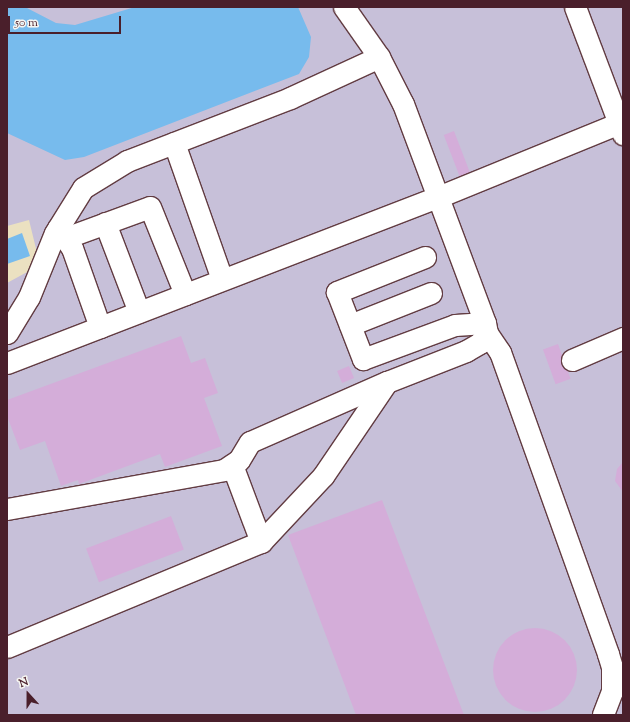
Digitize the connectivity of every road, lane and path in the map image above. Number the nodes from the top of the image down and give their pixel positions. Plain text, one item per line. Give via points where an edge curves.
1 (344, 7) edge
2 (575, 7) edge
3 (379, 57) junction
4 (621, 128) edge
5 (174, 143) junction
6 (438, 197) junction
7 (105, 223) junction
8 (61, 233) junction
9 (425, 257) dead end
10 (222, 279) junction
11 (431, 293) dead end
12 (184, 294) junction
13 (139, 312) junction
14 (350, 325) junction
15 (100, 327) junction
16 (486, 328) junction
17 (7, 333) edge
18 (623, 338) edge
19 (572, 360) dead end
20 (7, 363) edge
21 (387, 382) junction
22 (232, 466) junction
23 (7, 509) edge
24 (261, 542) junction
25 (7, 647) edge
26 (603, 715) edge

1 - 3 street
2 - 4 street
3 - 5 street via 290,98
3 - 6 street via 403,104
4 - 6 street
5 - 8 street via 127,161 83,188
5 - 10 street
6 - 10 street
6 - 16 street
7 - 8 street
7 - 12 street via 150,207
7 - 13 street
8 - 15 street via 72,248
8 - 17 street via 29,297
9 - 14 street via 337,292
10 - 12 street
11 - 14 street
12 - 13 street
13 - 15 street
14 - 16 street via 363,358 455,325
15 - 20 street
16 - 21 street via 480,343 466,351
16 - 26 street via 500,352 608,654 612,668 612,691
18 - 19 street
21 - 22 street via 250,442
21 - 24 street via 323,476
22 - 23 street via 224,470
22 - 24 street
24 - 25 street

